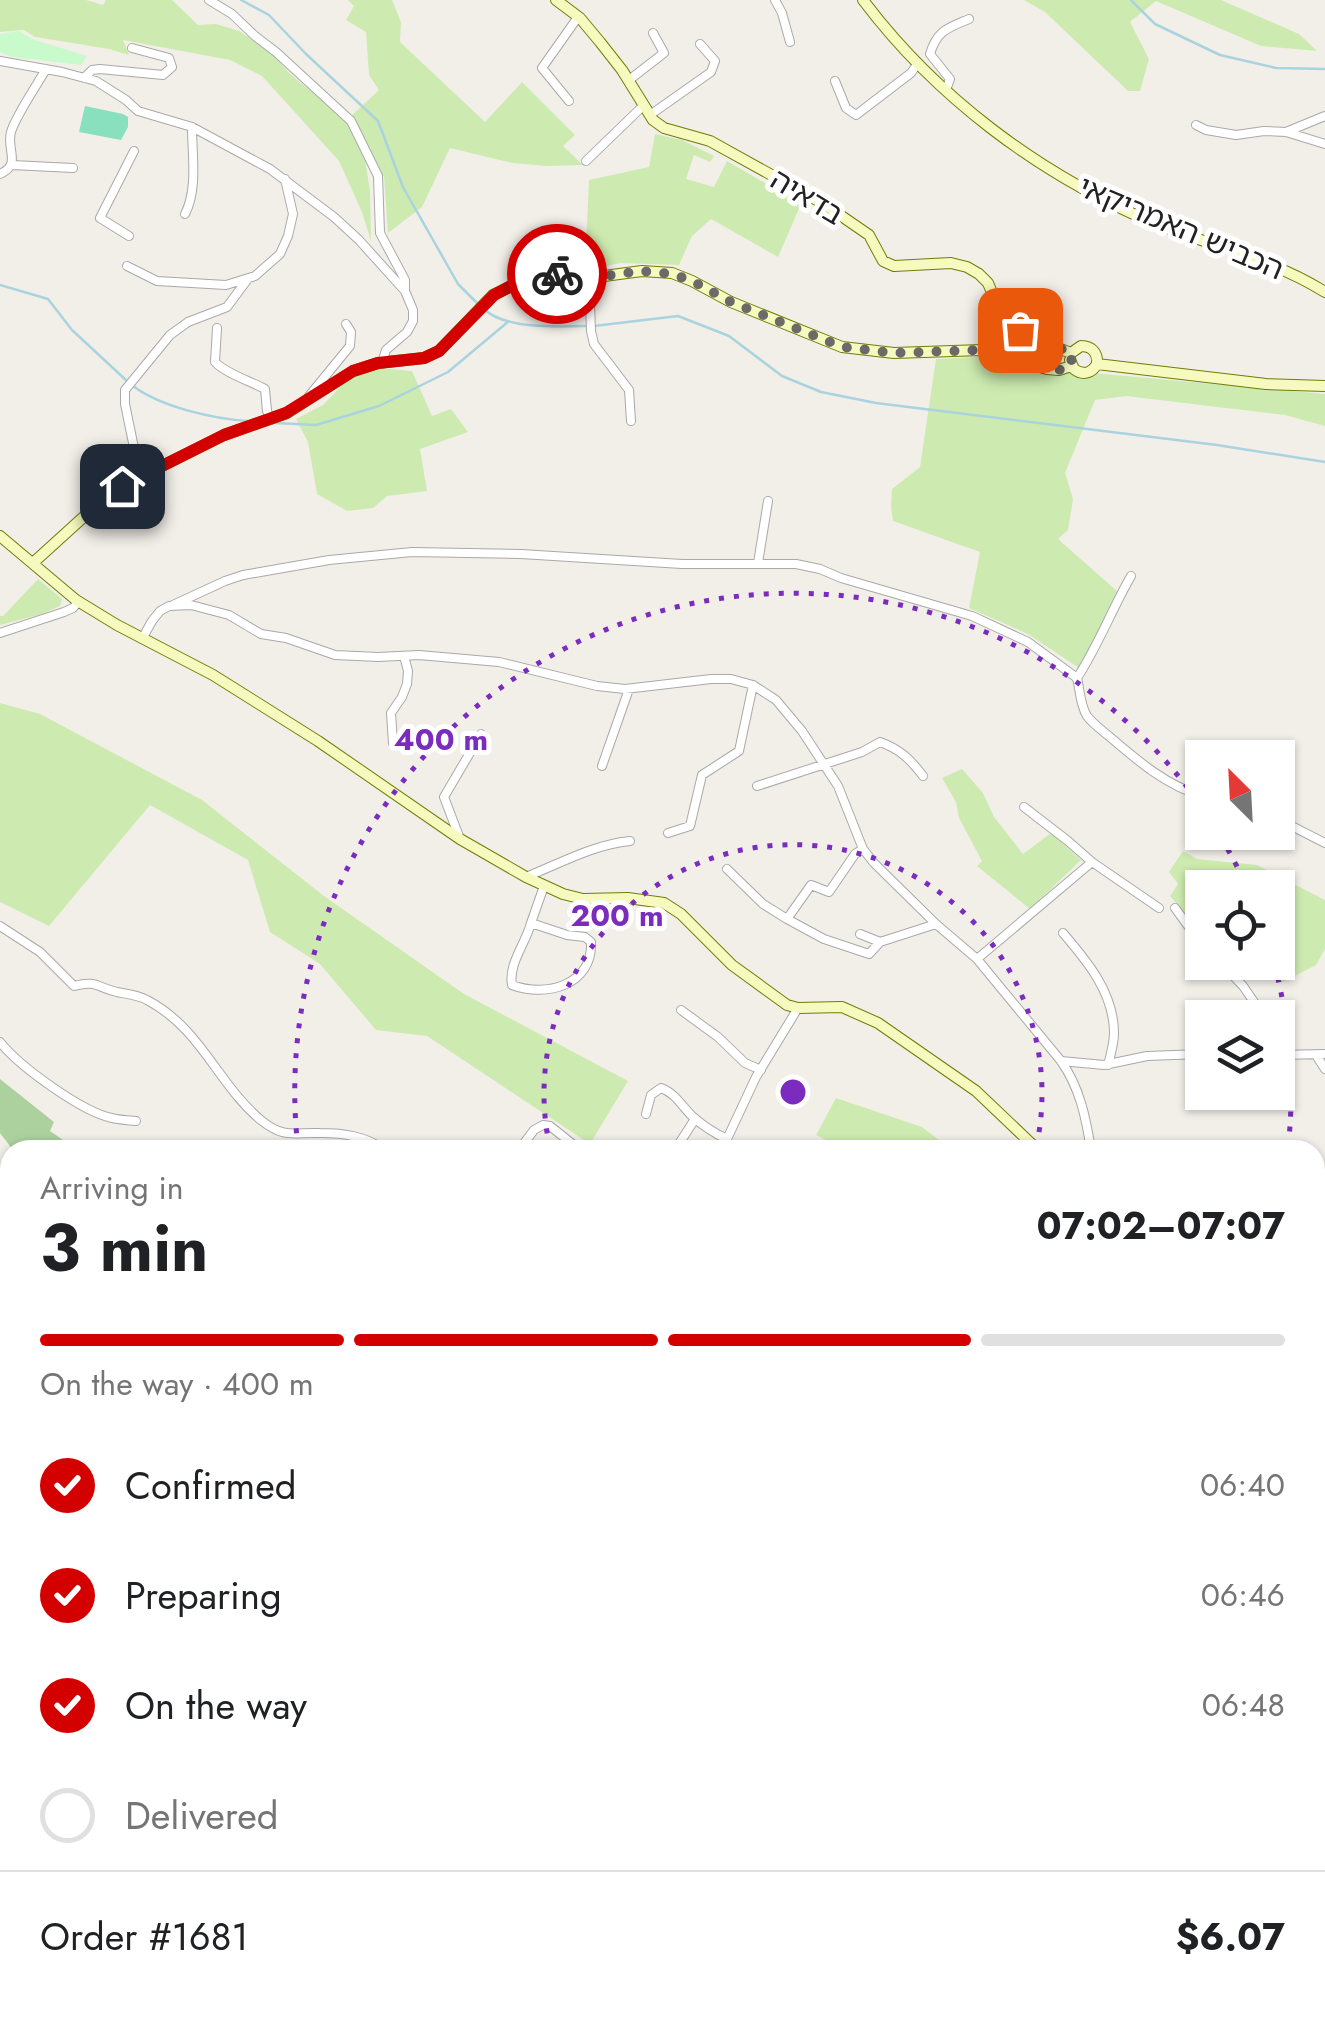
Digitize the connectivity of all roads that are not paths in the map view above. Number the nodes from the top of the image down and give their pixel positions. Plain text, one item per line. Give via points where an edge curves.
1 (209, 0) edge
2 (556, 0) edge
3 (775, 0) edge
4 (863, 0) edge
5 (578, 17) junction
6 (969, 19) dead end
7 (653, 34) dead end
8 (790, 42) dead end
9 (700, 44) dead end
10 (132, 48) dead end
11 (0, 61) edge
12 (918, 64) junction
13 (46, 70) junction
14 (84, 78) junction
15 (629, 80) junction
16 (836, 81) dead end
17 (946, 90) junction
18 (569, 101) dead end
19 (647, 110) junction
20 (1325, 116) edge
21 (1196, 125) dead end
22 (192, 127) junction
23 (1286, 132) junction
24 (1325, 144) edge
25 (134, 150) dead end
26 (586, 161) dead end
27 (12, 164) junction
28 (73, 168) dead end
29 (0, 174) edge
30 (285, 178) junction
31 (185, 214) dead end
32 (129, 236) dead end
33 (127, 266) dead end
34 (589, 278) junction
35 (247, 280) junction
36 (404, 291) junction
37 (1325, 292) edge
38 (346, 324) dead end
39 (217, 328) dead end
40 (1072, 353) junction
41 (382, 363) junction
42 (1096, 364) junction
43 (1071, 366) junction
44 (1325, 386) edge
45 (307, 400) junction
46 (270, 420) junction
47 (631, 421) dead end
48 (140, 477) junction
49 (768, 501) dead end
50 (0, 536) edge
51 (34, 562) junction
52 (758, 564) junction
53 (1131, 576) dead end
54 (79, 602) junction
55 (168, 606) junction
56 (0, 632) edge
57 (142, 638) junction
58 (404, 656) junction
59 (1077, 678) junction
60 (753, 686) junction
61 (629, 688) junction
62 (481, 734) dead end
63 (393, 743) dead end
64 (823, 764) junction
65 (602, 766) dead end
66 (922, 776) dead end
67 (757, 786) dead end
68 (1185, 790) edge
69 (1024, 807) dead end
70 (1295, 828) edge
71 (668, 833) dead end
72 (460, 839) junction
73 (630, 841) dead end
74 (1325, 843) edge
75 (863, 849) junction
76 (1092, 862) junction
77 (727, 869) dead end
78 (526, 877) junction
79 (544, 886) junction
80 (1159, 908) dead end
81 (1174, 908) dead end
82 (788, 919) junction
83 (531, 923) junction
84 (1185, 923) edge
85 (936, 924) junction
86 (0, 926) edge
87 (1064, 933) dead end
88 (860, 934) dead end
89 (880, 942) junction
90 (977, 959) junction
91 (1236, 980) edge
92 (1252, 1000) edge
93 (798, 1008) junction
94 (682, 1010) dead end
95 (0, 1042) edge
96 (1185, 1055) edge
97 (1320, 1055) edge
98 (1061, 1061) junction
99 (1108, 1064) junction
100 (1325, 1068) edge
101 (761, 1070) junction
102 (646, 1114) dead end
103 (696, 1119) junction
104 (136, 1121) dead end
105 (371, 1140) edge
106 (527, 1140) edge
107 (568, 1140) edge
108 (681, 1140) edge
109 (1028, 1140) edge
110 (1089, 1140) edge

1 - 36 street via 351,121 378,176 380,233 405,280
2 - 5 street
3 - 8 street
4 - 12 street, הכביש האמריקאי
5 - 15 street
5 - 18 street via 542,68
6 - 17 street via 934,39 930,54 950,79
7 - 15 street via 664,53
9 - 19 street via 715,62 711,72
10 - 14 street via 169,58 172,67 163,75 92,70
11 - 13 street
12 - 16 street via 856,116
12 - 17 street, הכביש האמריקאי
13 - 14 street
13 - 27 street via 10,134
14 - 22 street via 138,112
15 - 19 street
17 - 37 street, הכביש האמריקאי via 1058,176 1151,222 1279,268
19 - 26 street
19 - 40 street, בדאיה via 664,128 710,141 824,204 868,236 894,266 951,264 978,274 1006,321
20 - 23 street
21 - 23 street via 1236,135
22 - 30 street
22 - 31 street
23 - 24 street
25 - 32 street via 100,218
27 - 28 street
27 - 29 street
30 - 35 street via 293,214 288,236 280,254
30 - 36 street via 360,240
33 - 35 street via 157,281
34 - 41 street via 526,278 494,295 439,351
34 - 43 street via 672,274 842,347 982,350 1048,369
34 - 47 street via 594,344 629,390
35 - 48 street via 227,307 170,335 125,390
36 - 41 street via 413,321
38 - 45 street via 350,346
39 - 46 street via 215,362 265,389
40 - 42 street via 1090,348
40 - 43 street
41 - 45 street via 353,371
42 - 43 street via 1085,373
42 - 44 street
45 - 46 street
46 - 48 street
48 - 51 street
49 - 52 street
50 - 51 street
51 - 54 street
52 - 55 street via 412,552 243,575
52 - 59 street via 820,569 972,616 1028,642
53 - 59 street
54 - 56 street
54 - 57 street
55 - 57 street
55 - 58 street via 212,609 261,634 336,654
57 - 72 street via 318,741
58 - 61 street via 499,662
58 - 63 street via 408,672 391,713
59 - 68 street via 1088,716
60 - 61 street via 711,679
60 - 64 street via 791,716
60 - 71 street via 740,751 702,775 690,826
61 - 65 street
62 - 72 street via 444,796
64 - 66 street via 880,742 910,759
64 - 67 street
64 - 75 street
69 - 76 street
70 - 74 street
72 - 78 street
73 - 78 street via 588,850
75 - 82 street via 829,892 811,884
75 - 85 street
76 - 80 street
76 - 90 street
77 - 82 street
78 - 79 street
79 - 83 street
79 - 93 street via 583,899 664,903 732,965
81 - 84 street
82 - 89 street via 869,954
83 - 83 street via 510,973 512,984 546,990 573,982 590,957 591,942
85 - 89 street
85 - 90 street
86 - 105 street via 74,986 91,982 144,998 175,1019 240,1101 276,1132
87 - 99 street via 1101,984 1112,1014
88 - 89 street
90 - 98 street
91 - 92 street
93 - 101 street
93 - 109 street via 842,1007 878,1023 976,1091
94 - 101 street
95 - 104 street via 83,1106
96 - 99 street
97 - 100 street
98 - 99 street
98 - 110 street via 1074,1079
101 - 103 street via 728,1139
102 - 103 street via 651,1095 662,1088
103 - 108 street
106 - 107 street via 543,1125

